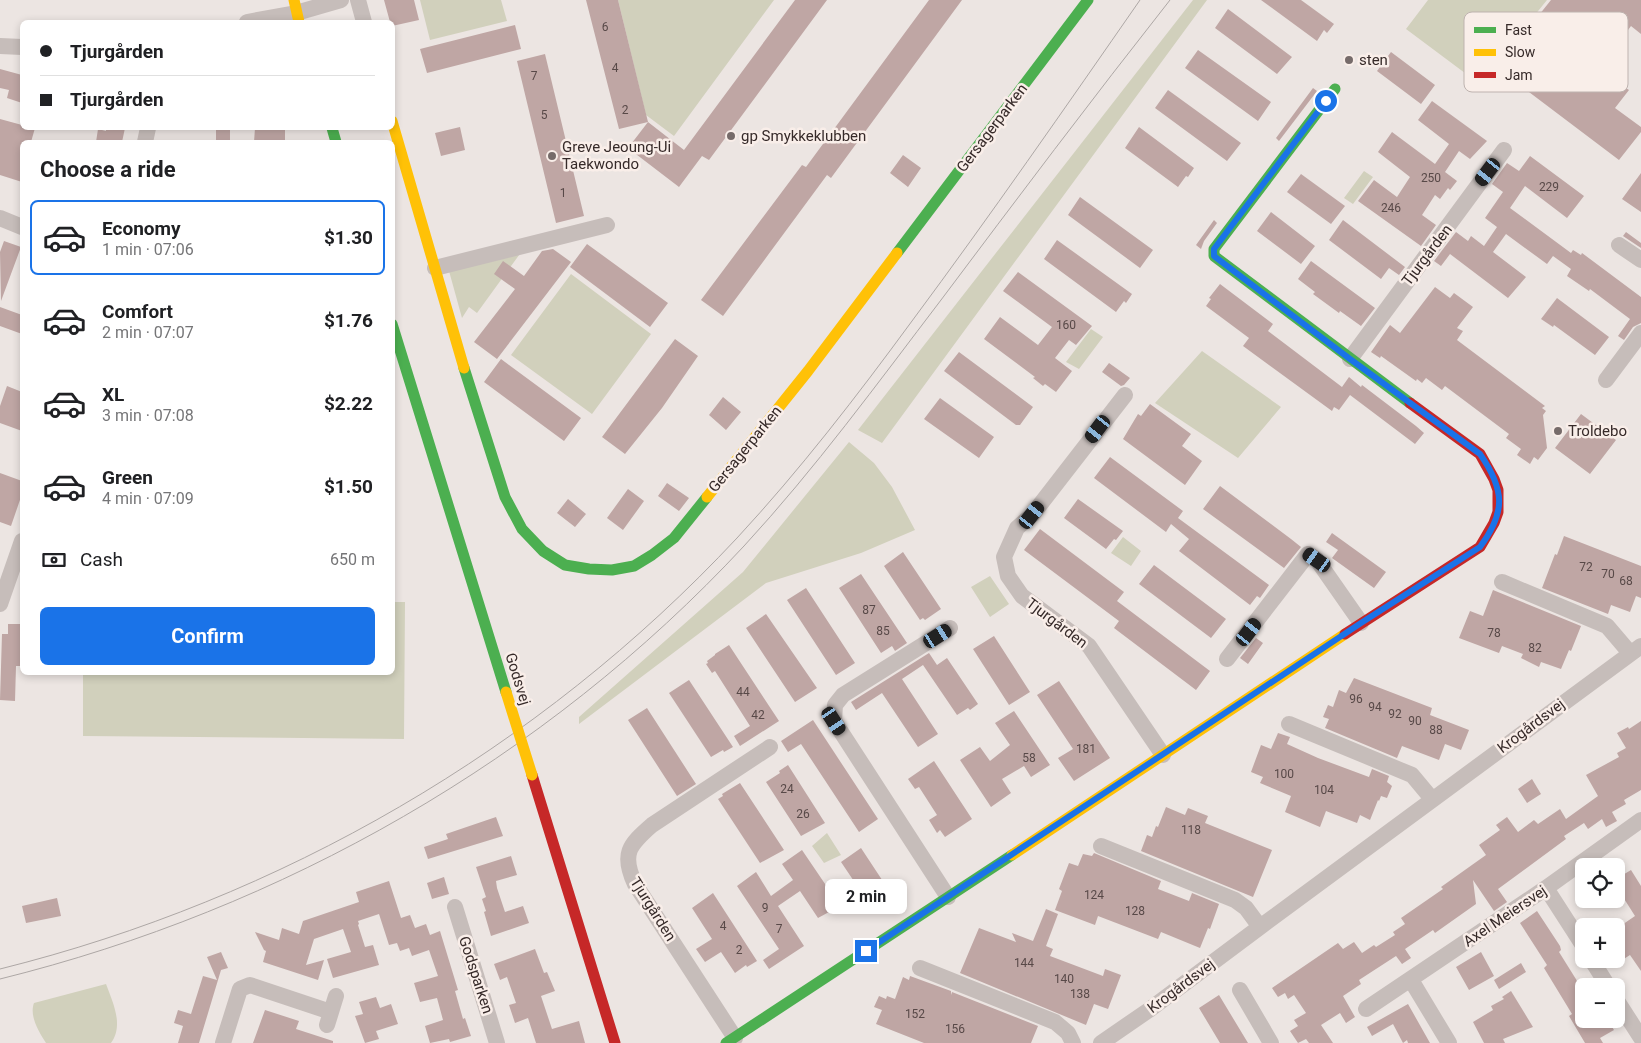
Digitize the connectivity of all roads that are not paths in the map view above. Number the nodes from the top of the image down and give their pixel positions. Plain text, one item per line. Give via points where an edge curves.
1 (341, 0) edge
2 (358, 0) edge
3 (1088, 0) edge
4 (296, 12) edge
5 (258, 20) edge
6 (363, 20) edge
7 (0, 46) edge
8 (20, 47) edge
9 (1335, 90) dead end
10 (395, 130) edge
11 (1504, 150) dead end
12 (0, 218) edge
13 (20, 226) edge
14 (608, 226) dead end
15 (1619, 245) dead end
16 (1641, 260) edge
17 (434, 268) junction
18 (395, 334) edge
19 (1638, 343) edge
20 (1350, 359) junction
21 (1606, 380) dead end
22 (1125, 395) dead end
23 (20, 547) edge
24 (1502, 582) dead end
25 (0, 604) edge
26 (1361, 623) junction
27 (950, 628) dead end
28 (1635, 649) edge
29 (1227, 659) dead end
30 (1289, 724) dead end
31 (770, 747) dead end
32 (1163, 755) junction
33 (1432, 799) junction
34 (1641, 820) edge
35 (1101, 846) dead end
36 (1546, 888) junction
37 (948, 897) junction
38 (455, 907) dead end
39 (1260, 927) junction
40 (1575, 933) edge
41 (920, 968) dead end
42 (1411, 980) junction
43 (1240, 990) dead end
44 (336, 996) dead end
45 (1366, 1009) dead end
46 (1625, 1013) edge
47 (1641, 1038) edge
48 (731, 1040) edge
49 (223, 1043) edge
50 (497, 1043) edge
51 (615, 1043) edge
52 (1073, 1043) edge
53 (1101, 1043) edge
54 (1271, 1043) edge
55 (1449, 1043) edge

1 - 4 street
2 - 6 street
3 - 17 street, Gersagerparken via 791,392 674,538 634,566 589,570 565,565 543,551 522,529 505,497
4 - 5 street
7 - 8 street
9 - 20 street, Tjurgården via 1214,249 1214,256
10 - 17 street, Gersagerparken
11 - 20 street, Tjurgården
12 - 13 street
14 - 17 street
15 - 16 street
18 - 51 street, Godsvej, bridge
19 - 21 street
20 - 26 street, Tjurgården via 1480,454 1493,472 1499,493 1499,510 1493,530 1480,547
22 - 32 street, Tjurgården via 1032,515 1017,528 1004,557 1008,576 1022,596 1089,646
23 - 25 street
24 - 28 street, Krogårdsvej via 1607,626
26 - 29 street via 1317,560 1308,554
26 - 32 street, Tjurgården
27 - 37 street via 844,695 835,705 834,721
28 - 33 street, Krogårdsvej
30 - 33 street via 1412,775
31 - 48 street, Tjurgården via 652,825 635,839 628,852 629,871 635,884
32 - 37 street, Tjurgården
33 - 39 street, Krogårdsvej
34 - 36 street, Axel Meiersvej
35 - 39 street via 1235,900 1246,908
36 - 40 street
36 - 42 street, Axel Meiersvej
37 - 48 street, Tjurgården
38 - 50 street, Godsparken
39 - 53 street, Krogårdsvej
41 - 52 street via 1055,1022 1068,1033
42 - 45 street, Axel Meiersvej
42 - 55 street
43 - 54 street
44 - 49 street via 329,1019 250,985 240,989
46 - 47 street

